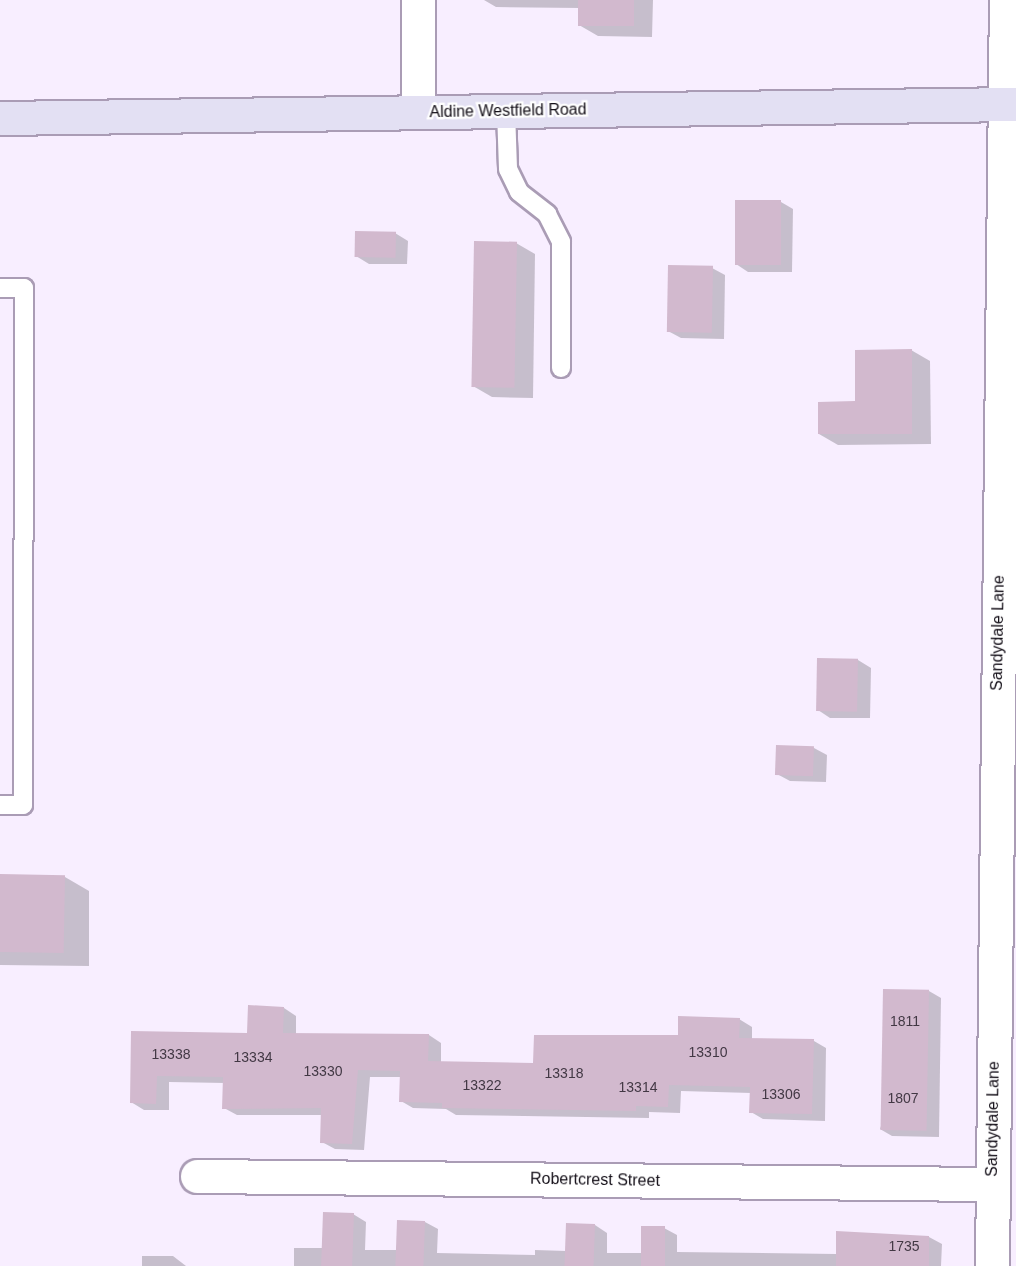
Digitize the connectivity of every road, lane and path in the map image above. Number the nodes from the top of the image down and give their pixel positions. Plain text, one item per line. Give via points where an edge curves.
1 (418, 0) edge
2 (1006, 0) edge
3 (1011, 104) edge
4 (506, 111) junction
5 (417, 112) junction
6 (0, 118) edge
7 (0, 288) edge
8 (561, 368) dead end
9 (1008, 500) edge
10 (0, 805) edge
11 (197, 1176) dead end
12 (993, 1184) junction
13 (992, 1266) edge

1 - 5 street
2 - 3 street, Sandydale Lane
3 - 4 main road, Aldine Westfield Road
3 - 9 street, Sandydale Lane
4 - 5 main road, Aldine Westfield Road
4 - 8 lane via 508,169 519,192 547,214 561,242
5 - 6 main road, Aldine Westfield Road
7 - 10 lane via 24,288 24,311 22,806
9 - 12 street, Sandydale Lane
11 - 12 street, Robertcrest Street
12 - 13 street, Sandydale Lane

